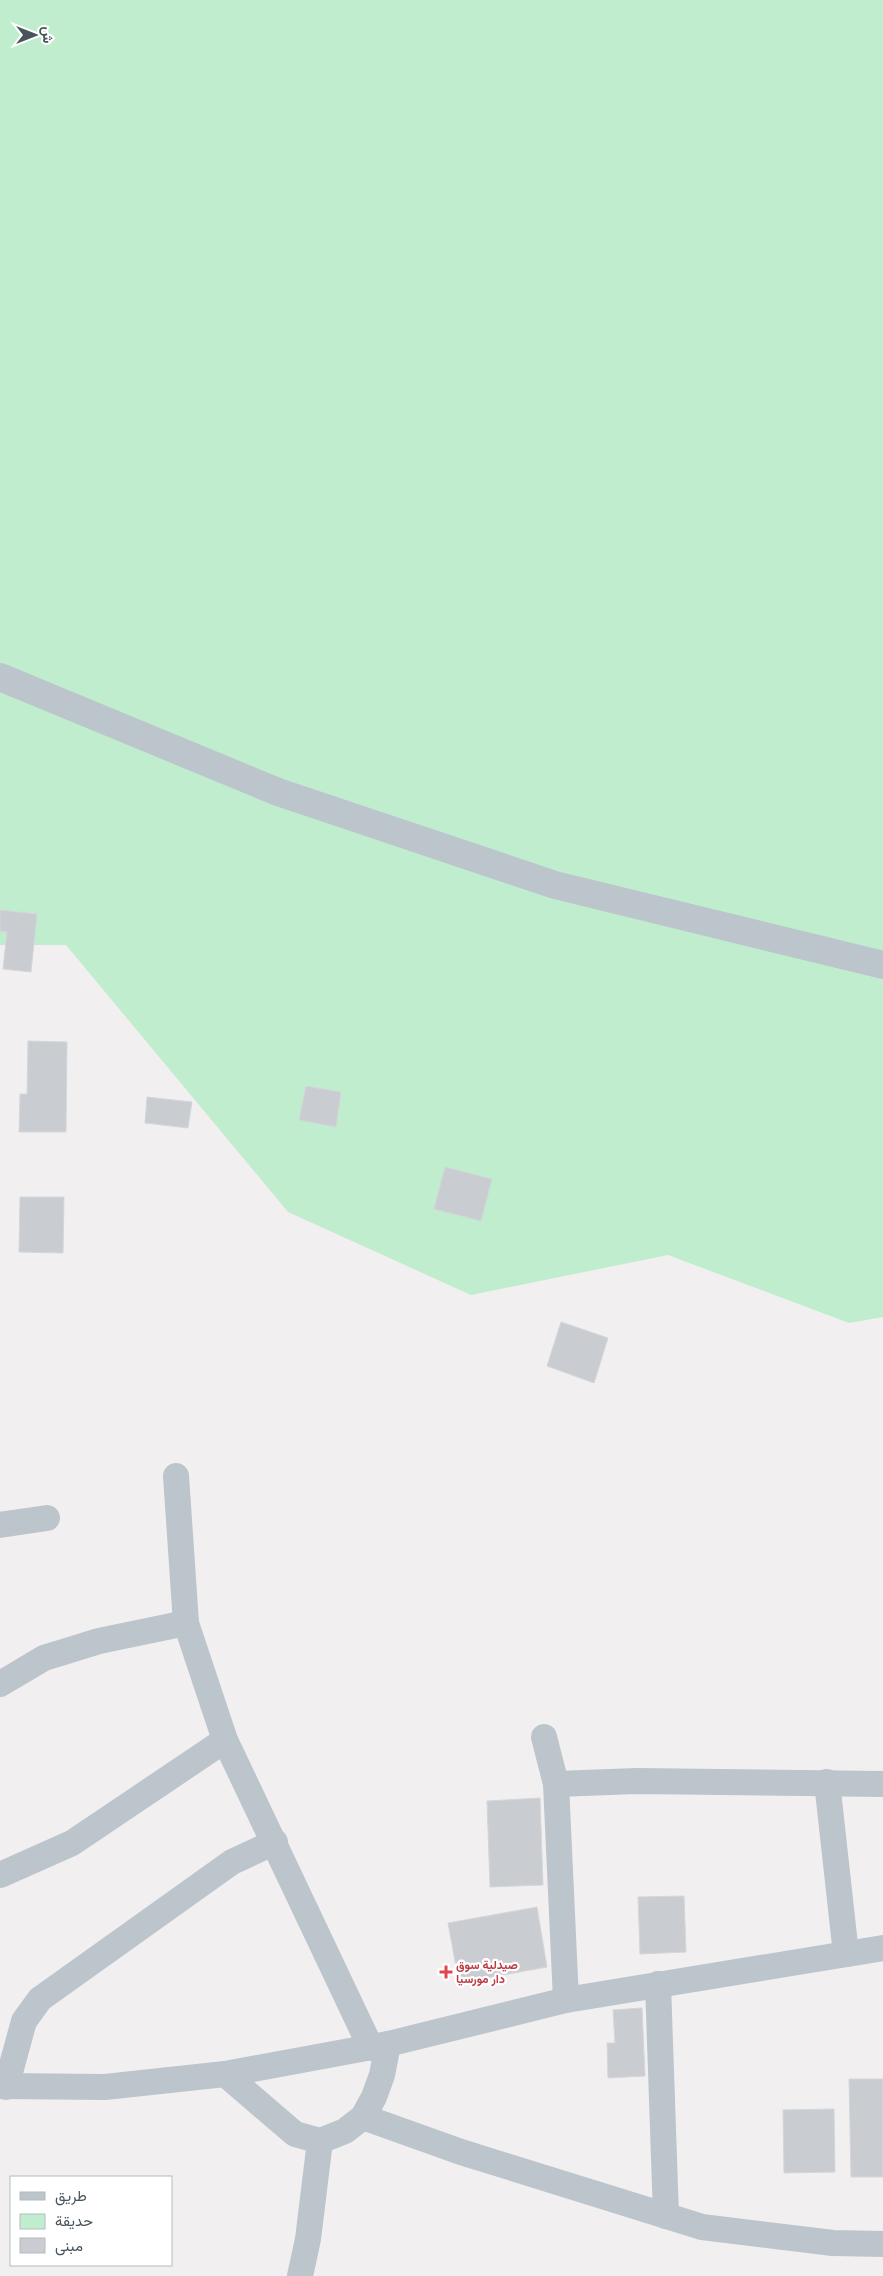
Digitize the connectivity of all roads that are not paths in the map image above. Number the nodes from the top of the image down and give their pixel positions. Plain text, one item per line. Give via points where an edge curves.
1 (0, 677) edge
2 (883, 965) edge
3 (176, 1476) dead end
4 (47, 1518) dead end
5 (0, 1525) edge
6 (186, 1623) junction
7 (0, 1684) edge
8 (544, 1737) dead end
9 (225, 1740) junction
10 (827, 1782) junction
11 (556, 1784) junction
12 (883, 1784) edge
13 (275, 1842) junction
14 (0, 1876) edge
15 (883, 1948) edge
16 (846, 1954) junction
17 (658, 1984) junction
18 (566, 2000) junction
19 (379, 2046) junction
20 (225, 2074) junction
21 (3, 2086) edge
22 (363, 2117) junction
23 (320, 2141) junction
24 (666, 2216) junction
25 (883, 2244) edge
26 (300, 2276) edge

1 - 2 street via 278,792 555,885
3 - 6 street
4 - 5 street
6 - 7 street via 99,1641 44,1658
6 - 9 street
8 - 11 street
9 - 13 street
9 - 14 street via 72,1843
10 - 11 street
10 - 12 street
10 - 16 street
11 - 18 street
13 - 19 street
13 - 21 street via 232,1862 40,1999 24,2021
15 - 16 street
16 - 17 street
17 - 18 street
17 - 24 street
18 - 19 street
19 - 20 street
19 - 22 street via 382,2075
20 - 21 street via 105,2087
20 - 23 street via 295,2134
22 - 23 street via 345,2131
22 - 24 street via 461,2152
23 - 26 street
24 - 25 street via 711,2228 833,2243

